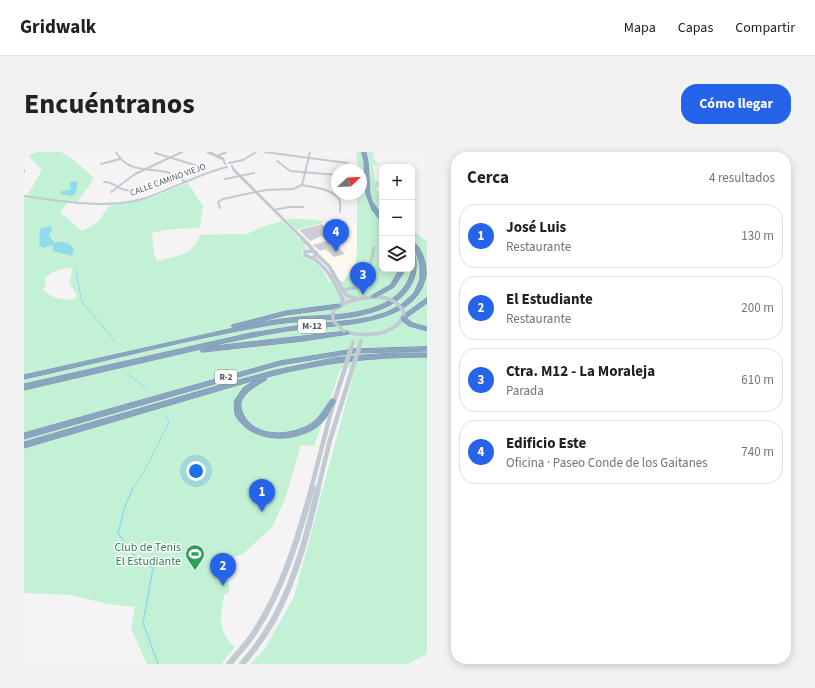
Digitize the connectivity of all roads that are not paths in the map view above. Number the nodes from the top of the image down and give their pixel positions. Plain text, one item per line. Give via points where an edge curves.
1 (116, 152) edge
2 (182, 152) edge
3 (208, 152) edge
4 (226, 152) edge
5 (256, 152) edge
6 (265, 152) edge
7 (310, 152) edge
8 (364, 152) edge
9 (368, 152) edge
10 (155, 153) edge
11 (218, 156) junction
12 (169, 158) junction
13 (309, 158) junction
14 (223, 159) junction
15 (120, 160) junction
16 (277, 161) dead end
17 (347, 163) dead end
18 (101, 164) dead end
19 (231, 164) junction
20 (198, 166) dead end
21 (226, 166) junction
22 (145, 169) junction
23 (234, 170) junction
24 (306, 171) junction
25 (254, 173) dead end
26 (331, 174) edge
27 (240, 176) junction
28 (225, 179) dead end
29 (160, 181) dead end
30 (104, 182) dead end
31 (186, 182) junction
32 (302, 185) junction
33 (118, 186) junction
34 (111, 192) dead end
35 (256, 192) junction
36 (24, 196) edge
37 (303, 207) dead end
38 (220, 208) dead end
39 (379, 209) edge
40 (274, 210) junction
41 (340, 212) dead end
42 (379, 215) edge
43 (307, 244) junction
44 (415, 246) edge
45 (415, 247) edge
46 (374, 248) dead end
47 (307, 252) junction
48 (316, 254) junction
49 (312, 258) junction
50 (427, 262) edge
51 (401, 272) edge
52 (413, 272) edge
53 (342, 290) junction
54 (373, 297) junction
55 (358, 299) junction
56 (427, 300) edge
57 (340, 305) junction
58 (403, 317) junction
59 (427, 329) edge
60 (346, 332) junction
61 (363, 335) junction
62 (195, 339) junction
63 (427, 349) edge
64 (427, 355) edge
65 (151, 358) junction
66 (352, 358) junction
67 (24, 377) edge
68 (24, 387) edge
69 (333, 401) junction
70 (24, 436) edge
71 (24, 445) edge
72 (229, 664) edge
73 (242, 664) edge

1 - 15 street
2 - 12 street
3 - 11 street
4 - 11 street
5 - 19 street
6 - 13 street
7 - 13 street
8 - 42 highway via 367,194
9 - 39 highway via 371,192
10 - 12 street
11 - 14 street
12 - 20 street
12 - 22 street
13 - 17 street
13 - 24 street
14 - 19 street
14 - 21 street
15 - 18 street
15 - 22 street
16 - 24 street via 286,169
19 - 21 street
19 - 21 street
19 - 23 street
21 - 23 street
21 - 31 street, CALLE CAMINO VIEJO
22 - 31 street via 166,172
22 - 33 street
23 - 27 street
24 - 26 street
24 - 32 street
25 - 27 street
27 - 28 street
27 - 35 street
29 - 33 street via 133,190
30 - 33 street
31 - 36 street, CALLE CAMINO VIEJO via 132,201 105,204 81,204
32 - 35 street via 291,190 271,189
32 - 41 street via 336,195 339,199
33 - 34 street
35 - 38 street via 220,200
35 - 40 street
37 - 40 street
40 - 43 street
43 - 47 street
43 - 48 street
44 - 50 highway
45 - 65 highway, M-12 via 423,266 422,281 410,300 388,313 352,323 289,328 251,335
46 - 53 street via 366,282 360,287
47 - 48 street
47 - 49 street via 306,256
48 - 49 street
48 - 53 street via 329,266
49 - 57 street via 327,271 343,299
51 - 54 highway via 392,286
52 - 62 highway, M-12 via 409,284 397,297 376,309 343,316 272,322
53 - 55 street via 346,295
54 - 55 street
54 - 58 street, bridge via 389,299 399,304 403,310
55 - 57 street
56 - 58 highway
57 - 60 street, bridge via 333,311 332,319
57 - 62 highway via 286,313
58 - 59 highway via 411,326
58 - 61 street via 399,324 384,332
60 - 61 street
60 - 65 highway
60 - 69 street, bridge via 353,342
61 - 73 street, bridge via 293,578 264,635
62 - 67 highway, M-12
63 - 70 highway, R-2 via 354,351 280,363
64 - 66 highway, R-2
65 - 68 highway, M-12
66 - 69 highway via 262,378 243,392 238,409 242,420 250,428 264,434 282,436 311,427 321,419
66 - 71 highway, R-2 via 290,368 250,378
69 - 72 street via 286,575 268,613

